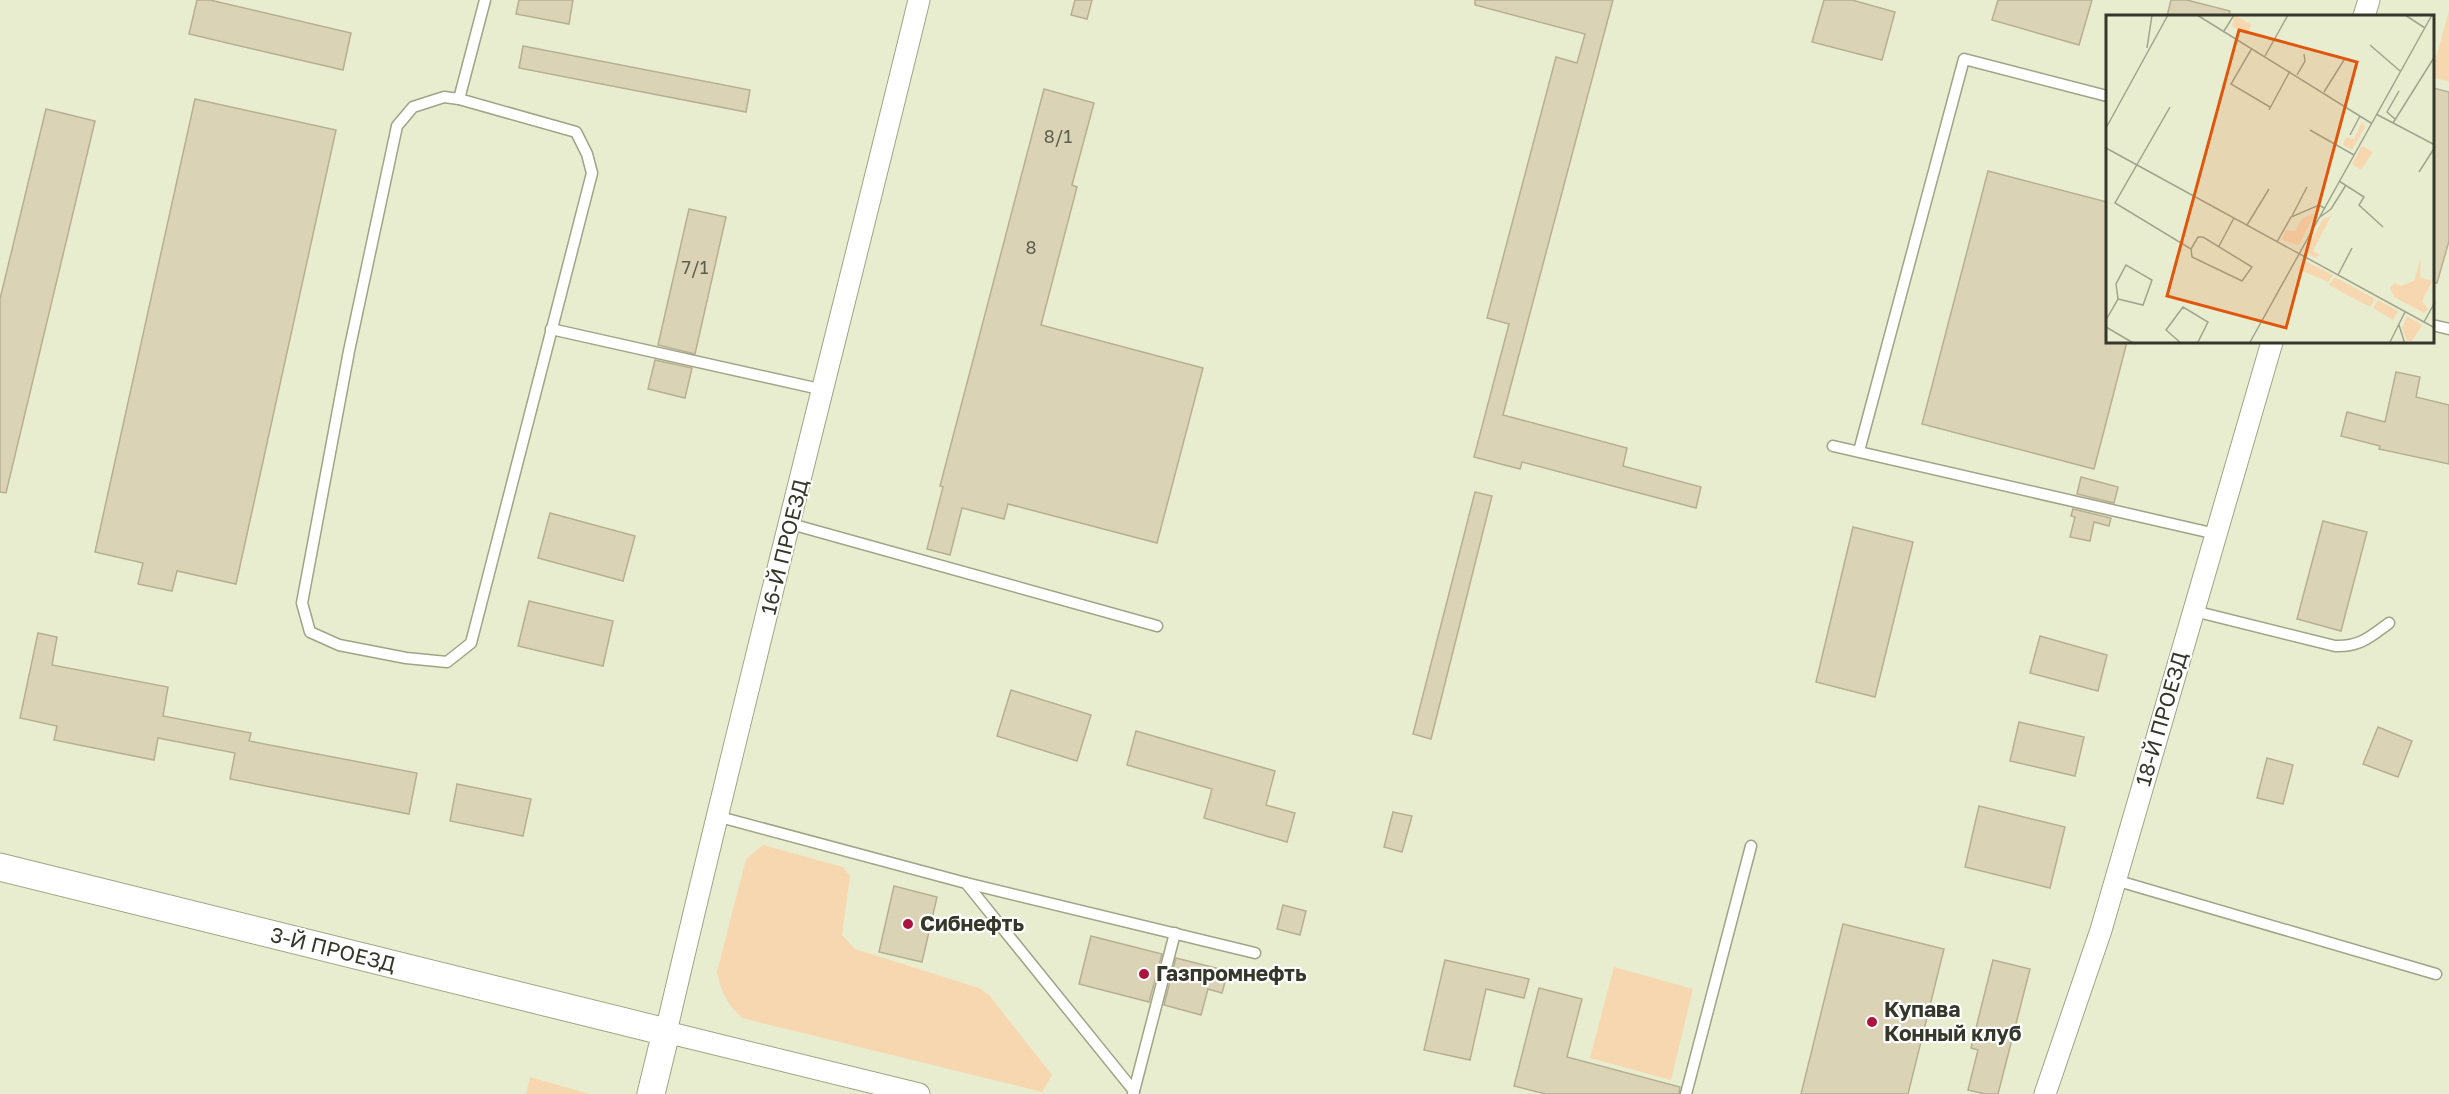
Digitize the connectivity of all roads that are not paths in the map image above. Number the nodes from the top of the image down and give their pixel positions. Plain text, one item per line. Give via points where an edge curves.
1 (485, 0) edge
2 (919, 0) edge
3 (2369, 0) edge
4 (2364, 15) edge
5 (2106, 96) edge
6 (459, 99) junction
7 (2434, 325) edge
8 (551, 329) junction
9 (2449, 329) edge
10 (2271, 344) edge
11 (824, 390) junction
12 (1833, 446) dead end
13 (1859, 451) junction
14 (791, 524) junction
15 (2216, 534) junction
16 (2194, 611) junction
17 (2389, 622) dead end
18 (1157, 626) dead end
19 (716, 816) junction
20 (1751, 846) dead end
21 (0, 867) edge
22 (2115, 880) junction
23 (966, 883) junction
24 (1175, 933) junction
25 (1255, 953) dead end
26 (2436, 974) dead end
27 (666, 1032) junction
28 (1133, 1092) edge
29 (651, 1094) edge
30 (919, 1094) edge
31 (1686, 1094) edge
32 (2045, 1094) edge

1 - 6 lane
2 - 11 street, 16-Й ПРОЕЗД
3 - 4 street
5 - 13 lane via 1964,59
6 - 8 lane via 576,132 587,154 592,172
6 - 8 lane via 444,97 413,108 397,126 349,351 302,603 310,632 339,645 447,662 471,643
7 - 9 lane
8 - 11 lane
10 - 15 street, 18-Й ПРОЕЗД
11 - 14 street, 16-Й ПРОЕЗД
12 - 13 lane
13 - 15 lane
14 - 18 lane
14 - 19 street, 16-Й ПРОЕЗД
15 - 16 street, 18-Й ПРОЕЗД
16 - 17 lane via 2350,647
16 - 22 street, 18-Й ПРОЕЗД
19 - 23 lane
19 - 27 street, 16-Й ПРОЕЗД
20 - 31 lane
21 - 27 street, 3-Й ПРОЕЗД
22 - 26 lane
22 - 32 street, 18-Й ПРОЕЗД
23 - 24 lane
23 - 28 lane
24 - 25 lane
24 - 28 lane
27 - 29 street, 16-Й ПРОЕЗД
27 - 30 street

